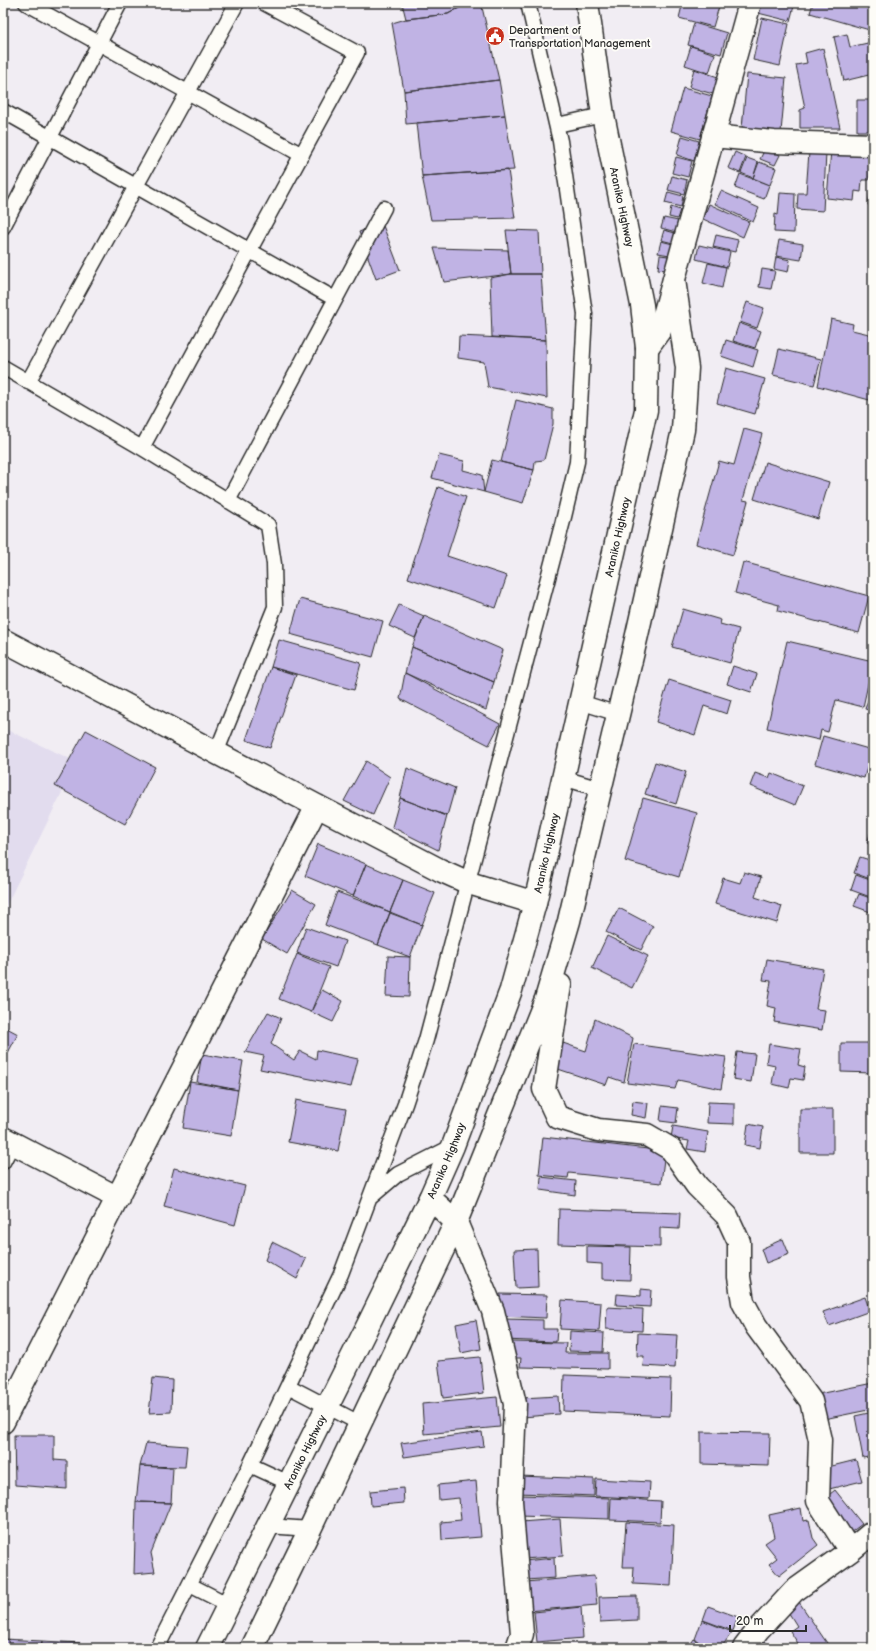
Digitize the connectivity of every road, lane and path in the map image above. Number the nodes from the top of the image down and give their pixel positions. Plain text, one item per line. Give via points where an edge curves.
1 (26, 3) edge
2 (120, 3) edge
3 (237, 3) edge
4 (264, 3) edge
5 (528, 3) edge
6 (587, 3) edge
7 (750, 3) edge
8 (99, 43) junction
9 (188, 92) junction
10 (3, 111) edge
11 (603, 115) junction
12 (557, 125) junction
13 (713, 136) junction
14 (50, 137) junction
15 (873, 145) edge
16 (302, 155) junction
17 (136, 186) junction
18 (384, 208) dead end
19 (3, 227) edge
20 (250, 251) junction
21 (674, 280) junction
22 (336, 299) junction
23 (647, 348) junction
24 (3, 367) edge
25 (28, 382) junction
26 (142, 448) junction
27 (228, 501) junction
28 (3, 640) edge
29 (580, 702) junction
30 (618, 714) junction
31 (216, 753) junction
32 (563, 778) junction
33 (600, 789) junction
34 (317, 806) junction
35 (469, 883) junction
36 (536, 903) junction
37 (569, 921) junction
38 (453, 1146) junction
39 (6, 1148) edge
40 (370, 1197) junction
41 (118, 1198) junction
42 (430, 1198) junction
43 (456, 1222) junction
44 (288, 1386) junction
45 (328, 1406) junction
46 (3, 1422) edge
47 (361, 1424) junction
48 (250, 1465) junction
49 (289, 1483) junction
50 (268, 1526) junction
51 (310, 1529) junction
52 (873, 1532) edge
53 (850, 1551) junction
54 (190, 1585) junction
55 (229, 1605) junction
56 (156, 1648) edge
57 (207, 1648) edge
58 (252, 1648) edge
59 (517, 1648) edge
60 (744, 1648) edge

1 - 8 lane
2 - 8 lane
3 - 9 lane
4 - 16 lane via 357,53
5 - 12 lane
6 - 11 main road, Araniko Highway
7 - 13 main road
8 - 9 lane
8 - 14 lane
9 - 16 lane
9 - 17 lane
10 - 14 lane
11 - 12 lane
11 - 23 main road, Araniko Highway via 642,305
12 - 35 lane via 585,314 576,462
13 - 15 main road via 774,142
13 - 21 main road
14 - 17 lane
14 - 19 lane
16 - 20 lane
17 - 20 lane
17 - 25 lane
18 - 22 lane
20 - 22 lane
20 - 26 lane
21 - 23 main road via 660,330
21 - 30 main road via 687,368 683,430
22 - 27 lane
23 - 29 main road, Araniko Highway via 646,410
24 - 25 lane
25 - 26 lane
26 - 27 lane
27 - 31 lane via 268,525 274,564 275,607
28 - 31 main road
29 - 30 lane
29 - 32 main road, Araniko Highway
30 - 33 main road
31 - 34 main road
32 - 33 lane
32 - 36 main road, Araniko Highway
33 - 37 main road
34 - 35 main road
34 - 41 main road
35 - 36 main road
35 - 40 lane via 426,1040
36 - 38 main road, Araniko Highway via 511,990
37 - 43 main road via 546,999
37 - 53 main road via 544,1089 557,1117 598,1130 647,1135 671,1149 697,1186 727,1216 739,1242 739,1277 743,1302 756,1326 811,1401 820,1440 818,1501
38 - 40 lane via 398,1174
38 - 42 main road, Araniko Highway
39 - 41 main road
40 - 44 lane via 341,1274
41 - 46 main road
42 - 43 main road
42 - 45 main road, Araniko Highway
43 - 47 main road
43 - 59 main road via 492,1310 515,1404 511,1501 522,1634
44 - 45 lane
44 - 48 lane
45 - 47 lane
45 - 49 main road, Araniko Highway
47 - 51 main road
48 - 49 lane
48 - 54 lane
49 - 50 main road, Araniko Highway
50 - 51 lane
50 - 55 main road, Araniko Highway
51 - 58 main road
52 - 53 main road
53 - 60 main road via 794,1591
54 - 55 lane
54 - 56 lane
55 - 57 main road, Araniko Highway

